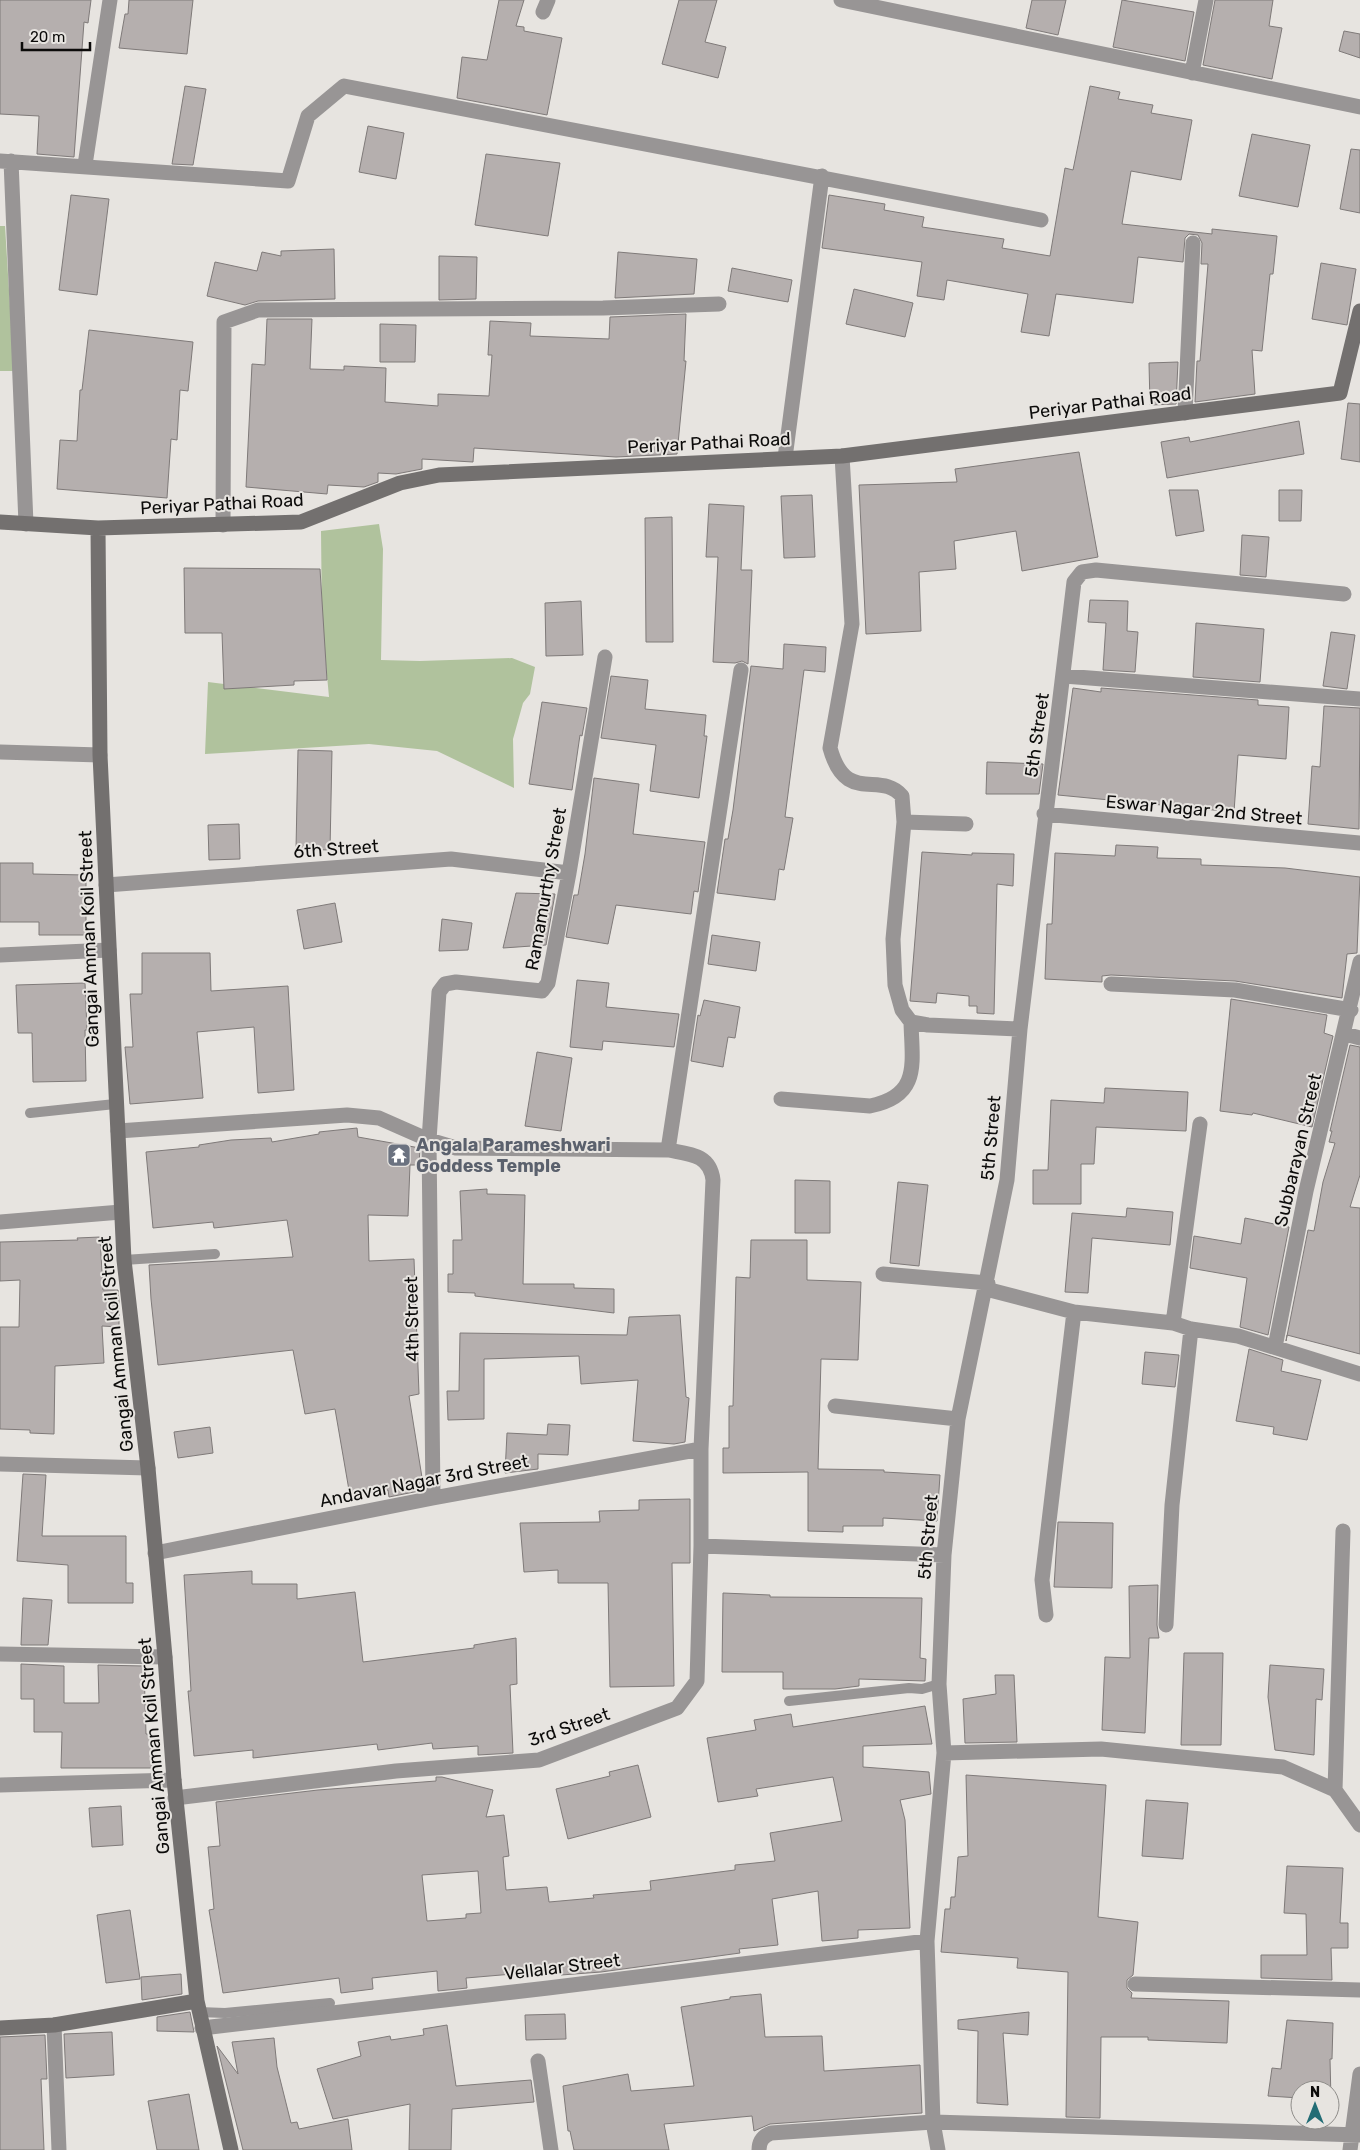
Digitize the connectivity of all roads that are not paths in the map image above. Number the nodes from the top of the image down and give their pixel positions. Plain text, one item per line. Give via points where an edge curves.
1 (110, 0) edge
2 (841, 0) edge
3 (1206, 0) edge
4 (1192, 73) junction
5 (1360, 107) edge
6 (5, 161) edge
7 (85, 165) junction
8 (822, 176) junction
9 (1041, 220) dead end
10 (1193, 243) dead end
11 (719, 304) dead end
12 (1360, 311) edge
13 (1185, 412) junction
14 (842, 456) junction
15 (785, 458) junction
16 (0, 522) edge
17 (26, 524) junction
18 (223, 525) junction
19 (98, 528) junction
20 (1344, 594) dead end
21 (605, 657) dead end
22 (741, 670) dead end
23 (1064, 676) junction
24 (1360, 699) edge
25 (0, 752) edge
26 (100, 755) junction
27 (1044, 814) junction
28 (904, 822) junction
29 (966, 824) dead end
30 (1360, 843) edge
31 (569, 874) junction
32 (106, 885) junction
33 (109, 950) junction
34 (0, 955) edge
35 (1360, 962) edge
36 (1111, 984) dead end
37 (1350, 1010) junction
38 (911, 1022) junction
39 (1020, 1029) junction
40 (1345, 1034) junction
41 (1360, 1038) edge
42 (781, 1099) dead end
43 (115, 1104) junction
44 (30, 1113) dead end
45 (1200, 1124) dead end
46 (118, 1131) junction
47 (428, 1140) junction
48 (668, 1150) junction
49 (121, 1212) junction
50 (0, 1222) edge
51 (215, 1254) dead end
52 (124, 1260) junction
53 (883, 1274) dead end
54 (987, 1286) junction
55 (1074, 1312) junction
56 (1173, 1323) junction
57 (1191, 1329) junction
58 (1274, 1347) junction
59 (1360, 1374) edge
60 (836, 1406) dead end
61 (958, 1419) junction
62 (701, 1449) junction
63 (0, 1464) edge
64 (148, 1468) junction
65 (433, 1498) junction
66 (1343, 1531) dead end
67 (701, 1546) junction
68 (154, 1553) junction
69 (944, 1555) junction
70 (1046, 1615) dead end
71 (1166, 1625) dead end
72 (0, 1654) edge
73 (166, 1657) junction
74 (939, 1684) junction
75 (789, 1701) dead end
76 (944, 1753) junction
77 (174, 1780) junction
78 (0, 1785) edge
79 (1335, 1790) junction
80 (175, 1798) junction
81 (1360, 1825) edge
82 (927, 1941) junction
83 (1135, 1984) dead end
84 (1360, 1990) edge
85 (330, 2003) dead end
86 (198, 2007) junction
87 (54, 2025) junction
88 (0, 2028) edge
89 (202, 2028) junction
90 (538, 2061) dead end
91 (1360, 2074) edge
92 (933, 2122) junction
93 (1356, 2135) edge
94 (59, 2150) edge
95 (231, 2150) edge
96 (551, 2150) edge
97 (760, 2150) edge
98 (938, 2150) edge
99 (1350, 2150) edge

1 - 7 street
2 - 4 street
3 - 4 street
4 - 5 street
6 - 7 street
6 - 17 street
7 - 8 street via 288,181 308,116 344,86
8 - 9 street
8 - 15 street
10 - 13 street
11 - 18 street via 258,310 224,322
12 - 13 street, Periyar Pathai Road via 1340,393
13 - 14 street, Periyar Pathai Road
14 - 15 street, Periyar Pathai Road
14 - 28 street via 852,624 830,748 834,763 849,780 863,786 890,787 898,791 904,806
15 - 18 street, Periyar Pathai Road via 439,475 400,483 301,522
16 - 17 street, Periyar Pathai Road
17 - 19 street, Periyar Pathai Road
18 - 19 street, Periyar Pathai Road
19 - 26 street, Gangai Amman Koil Street
20 - 23 street, 5th Street via 1096,570 1082,572 1074,582
21 - 31 street, Ramamurthy Street
22 - 48 street
23 - 24 street
23 - 27 street, 5th Street
25 - 26 street
26 - 32 street, Gangai Amman Koil Street
27 - 30 street, Eswar Nagar 2nd Street
27 - 39 street, 5th Street
28 - 29 street
28 - 38 street via 893,939 895,985 902,1010
31 - 32 street, 6th Street via 451,859
31 - 47 street, Ramamurthy Street via 548,983 542,991 456,982 445,984 440,992
32 - 33 street, Gangai Amman Koil Street
33 - 34 street
33 - 43 street, Gangai Amman Koil Street
35 - 37 street, Subbarayan Street
36 - 37 street via 1236,990
37 - 40 street, Subbarayan Street
38 - 39 street via 928,1026
38 - 42 street via 910,1081 898,1095 870,1106
39 - 54 street, 5th Street via 1007,1180
40 - 41 street
40 - 58 street, Subbarayan Street via 1306,1191
43 - 44 lane
43 - 46 street, Gangai Amman Koil Street
45 - 56 street
46 - 47 street via 347,1115 379,1118
46 - 49 street, Gangai Amman Koil Street
47 - 48 street via 456,1148
47 - 65 street, 4th Street
48 - 62 street, 3rd Street via 700,1157 709,1167 713,1180
49 - 50 street
49 - 52 street, Gangai Amman Koil Street
51 - 52 lane
52 - 64 street, Gangai Amman Koil Street
53 - 54 street
54 - 55 street
54 - 61 street, 5th Street
55 - 56 street
55 - 70 street via 1042,1580
56 - 57 street
57 - 58 street via 1238,1336
57 - 71 street via 1172,1505
58 - 59 street
60 - 61 street
61 - 69 street, 5th Street
62 - 65 street, Andavar Nagar 3rd Street
62 - 67 street, 3rd Street
63 - 64 street
64 - 68 street, Gangai Amman Koil Street
65 - 68 street, Andavar Nagar 3rd Street
66 - 79 street
67 - 69 street
67 - 80 street, 3rd Street via 697,1680 677,1708 539,1760 396,1772
68 - 73 street, Gangai Amman Koil Street
69 - 74 street, 5th Street
72 - 73 street
73 - 77 street, Gangai Amman Koil Street
74 - 75 lane via 922,1689
74 - 76 street, 5th Street
76 - 79 street via 1101,1749 1283,1767
76 - 82 street, 5th Street
77 - 78 street
77 - 80 street, Gangai Amman Koil Street
79 - 81 street
80 - 86 street, Gangai Amman Koil Street
82 - 89 street, Vellalar Street
82 - 92 street, 5th Street
83 - 84 street
85 - 86 lane via 225,2012
86 - 87 street
86 - 89 street, Gangai Amman Koil Street
87 - 88 street
87 - 94 street
89 - 95 street, Gangai Amman Koil Street
90 - 96 street
91 - 93 street
92 - 93 street
92 - 97 street via 771,2132 761,2140
92 - 98 street, 5th Street
93 - 99 street

